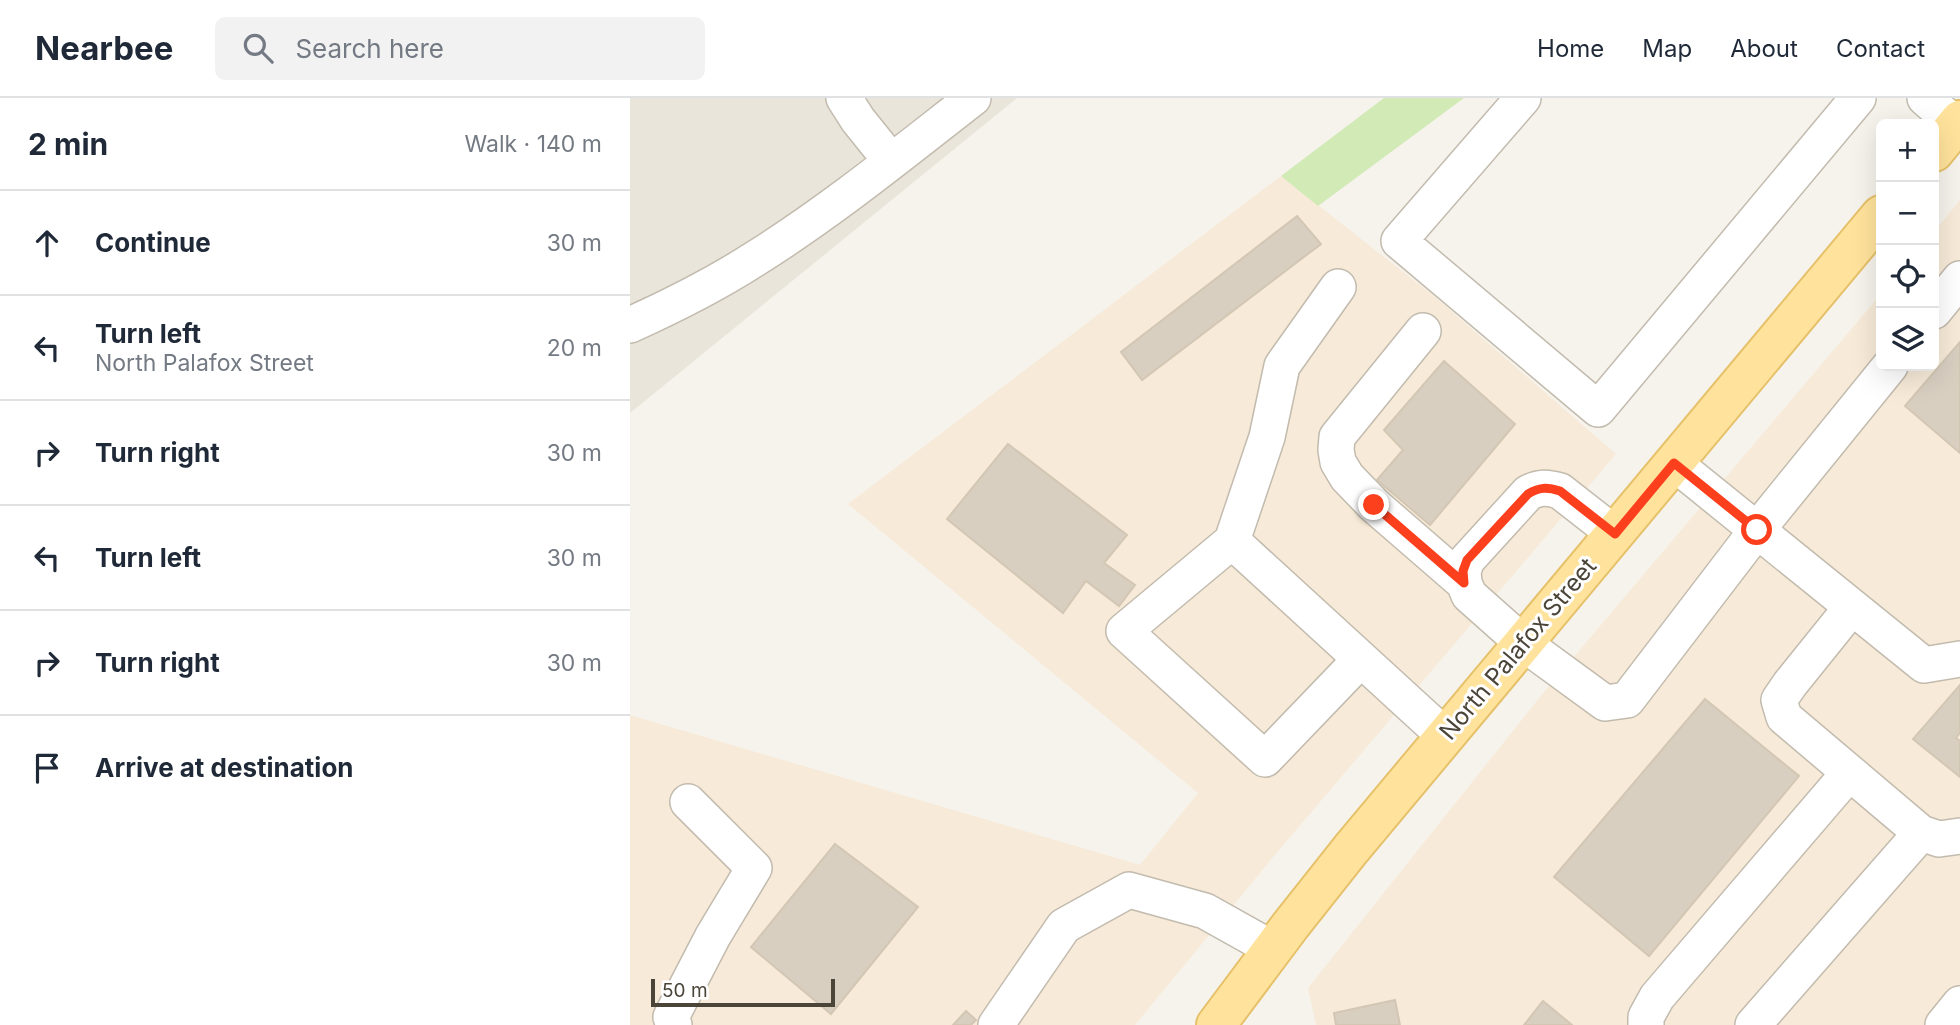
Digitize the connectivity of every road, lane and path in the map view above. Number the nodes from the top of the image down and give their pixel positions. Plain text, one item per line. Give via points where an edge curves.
1 (844, 98) edge
2 (973, 98) edge
3 (1522, 98) edge
4 (1858, 98) edge
5 (1924, 98) edge
6 (1950, 132) edge
7 (891, 161) junction
8 (1876, 221) edge
9 (1960, 279) edge
10 (1338, 286) dead end
11 (1936, 308) edge
12 (630, 325) edge
13 (1423, 331) dead end
14 (1886, 371) edge
15 (1674, 463) junction
16 (1757, 530) junction
17 (1615, 534) junction
18 (1232, 541) junction
19 (1464, 583) junction
20 (1852, 607) junction
21 (1523, 643) junction
22 (1361, 659) junction
23 (1960, 659) edge
24 (1445, 736) junction
25 (1849, 773) junction
26 (688, 802) dead end
27 (1921, 833) junction
28 (1960, 836) edge
29 (1273, 949) junction
30 (1960, 1004) edge
31 (674, 1025) edge
32 (996, 1025) edge
33 (1216, 1025) edge
34 (1646, 1025) edge
35 (1753, 1025) edge
36 (1943, 1025) edge

1 - 7 street
2 - 7 street
3 - 4 street via 1399,241 1598,409
5 - 6 street
7 - 12 street via 752,261
8 - 15 main road, North Palafox Street
9 - 11 street
10 - 18 street via 1282,366 1267,437
13 - 19 street via 1337,437 1336,450 1348,477 1374,505
14 - 16 street
15 - 16 street
15 - 17 main road, North Palafox Street
16 - 20 street
16 - 21 street via 1627,700 1605,703
17 - 19 street via 1560,491 1538,488 1467,560
17 - 21 main road, North Palafox Street
18 - 22 street
18 - 22 street via 1124,631 1265,759
19 - 21 street via 1469,596
20 - 23 street via 1924,665
20 - 25 street via 1779,701 1784,717
21 - 24 main road, North Palafox Street
22 - 24 street
24 - 29 main road, North Palafox Street
25 - 27 street
25 - 34 street via 1657,997
26 - 31 street via 754,868 671,1017
27 - 28 street via 1939,839
27 - 35 street
29 - 32 street via 1205,911 1129,890 1064,926
29 - 33 main road, North Palafox Street
30 - 36 street

